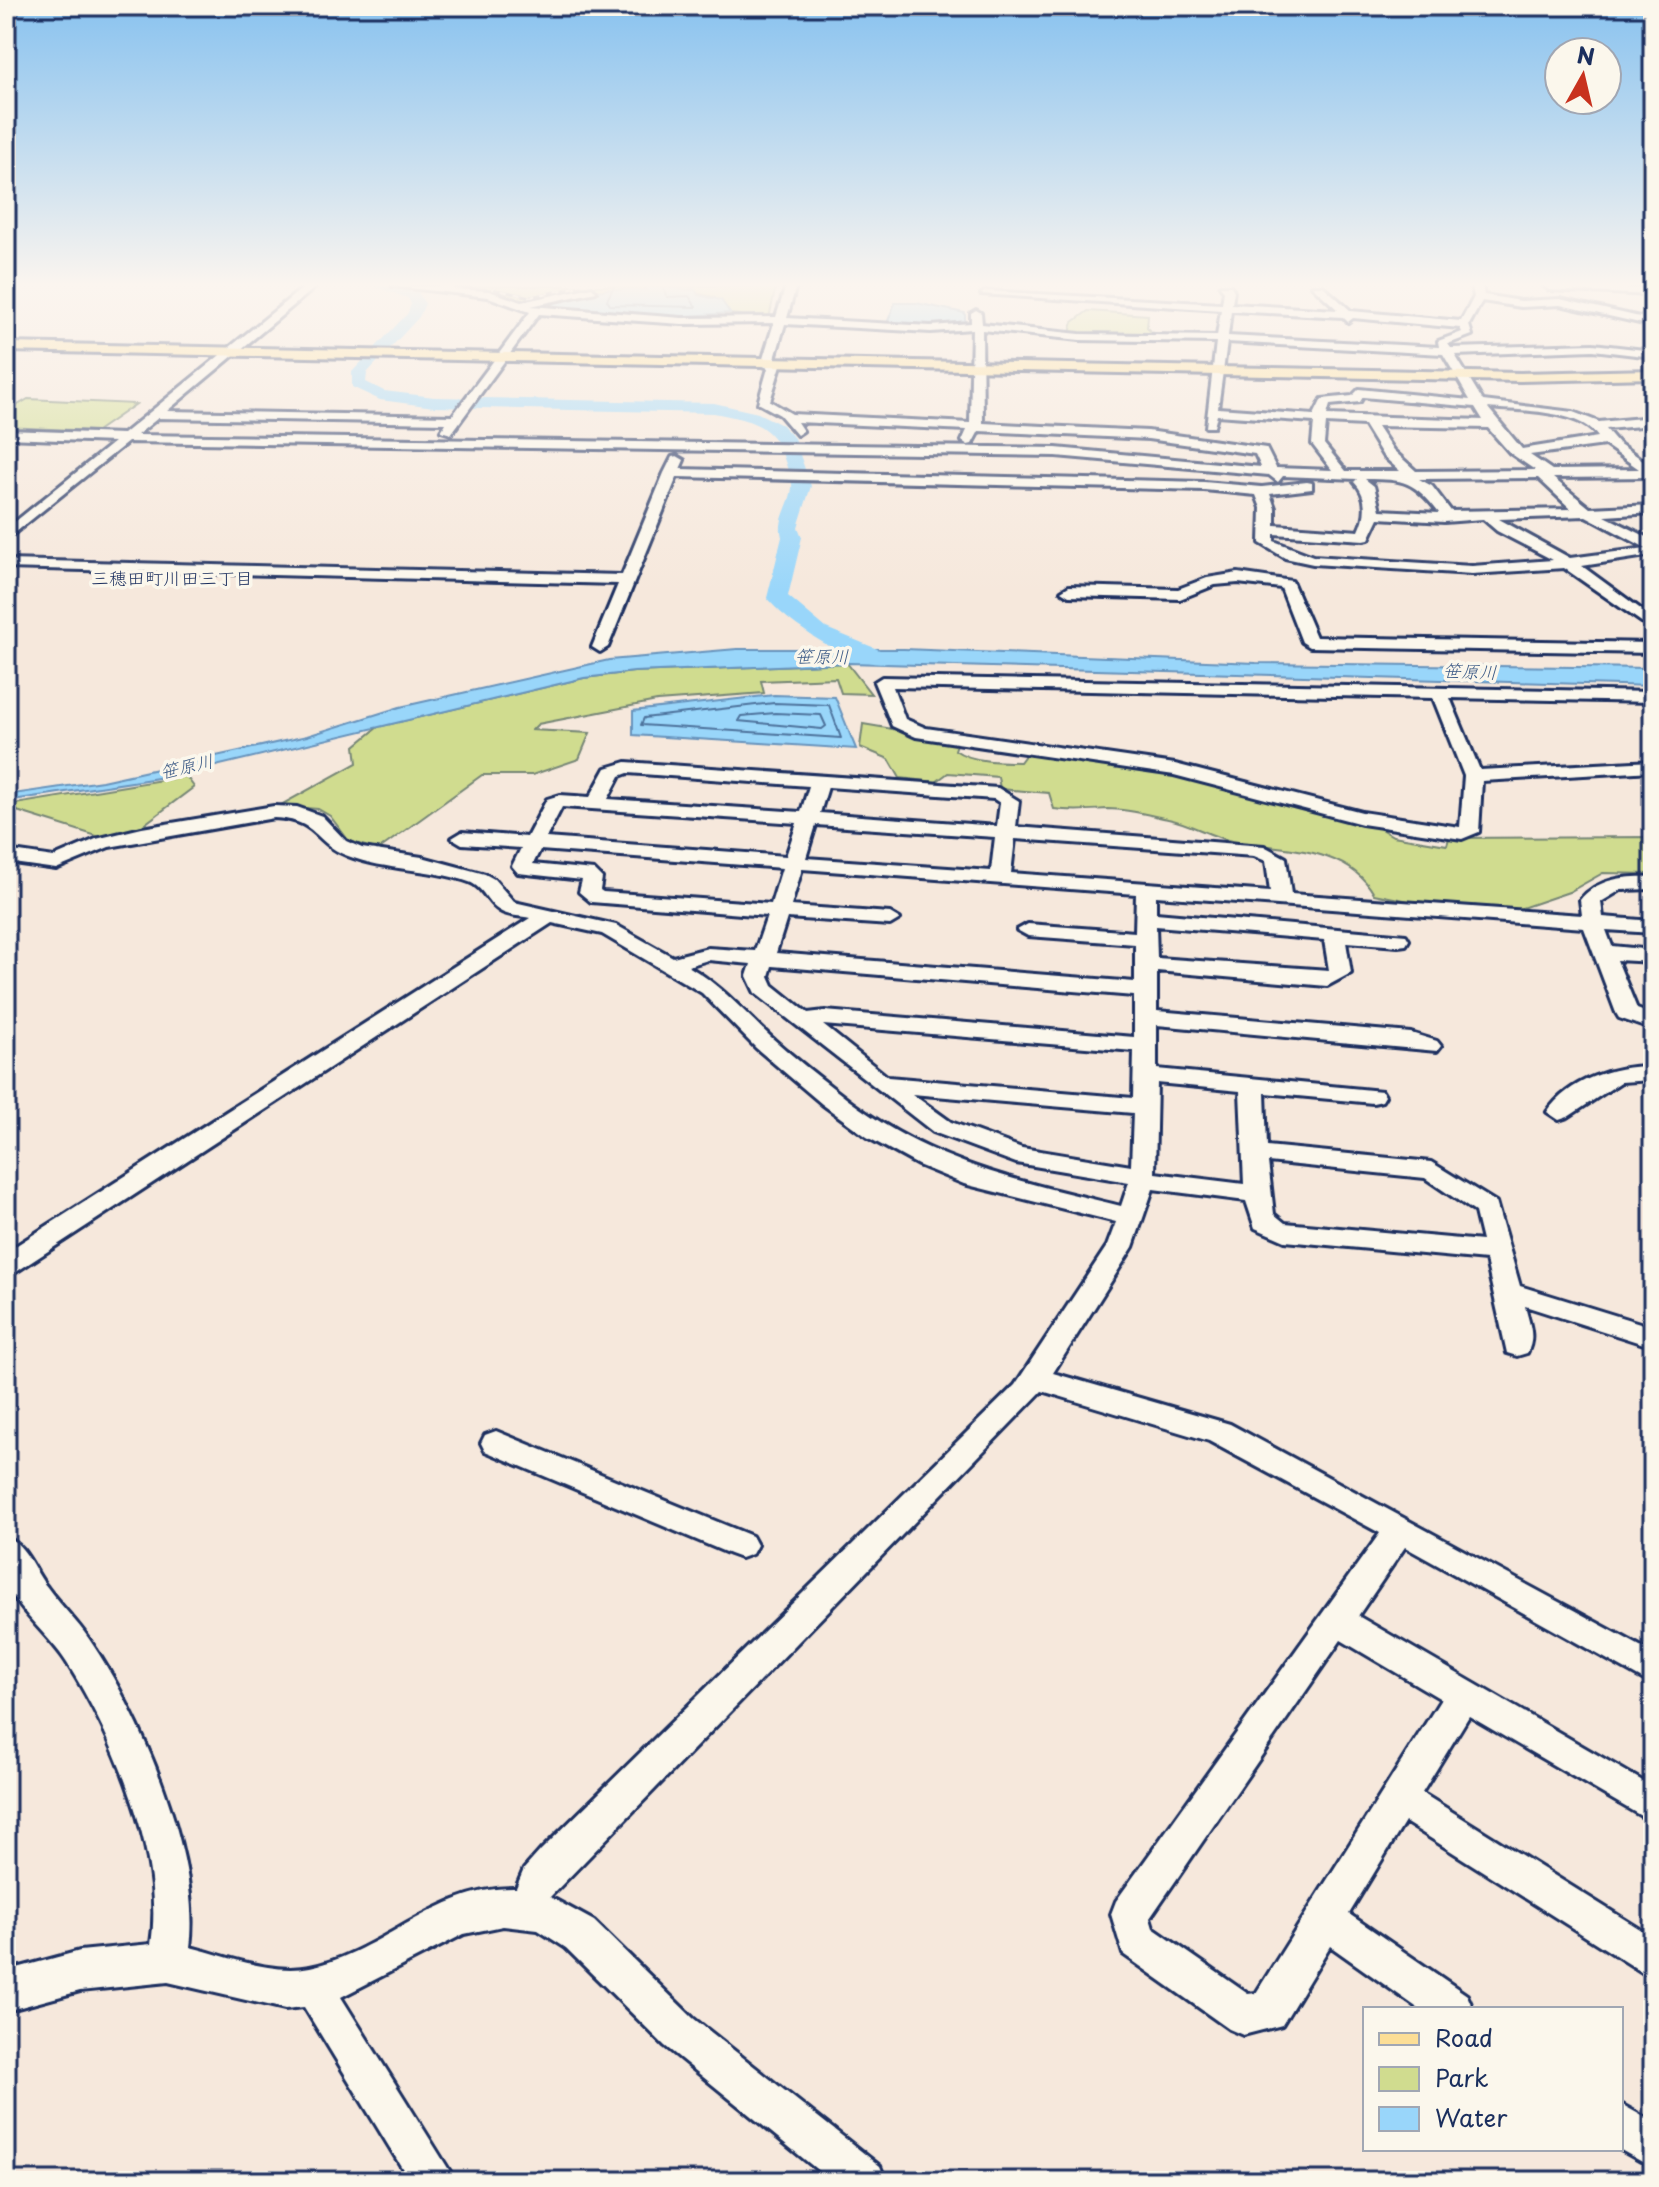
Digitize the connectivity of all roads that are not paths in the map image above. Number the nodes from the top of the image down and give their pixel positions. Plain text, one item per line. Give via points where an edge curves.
1 (185, 388) edge
2 (480, 388) edge
3 (766, 388) edge
4 (977, 388) edge
5 (1215, 388) edge
6 (1358, 388) edge
7 (1470, 388) edge
8 (1359, 393) junction
9 (1482, 404) junction
10 (1213, 411) junction
11 (155, 414) junction
12 (789, 418) junction
13 (1319, 419) junction
14 (456, 420) junction
15 (1653, 421) edge
16 (1368, 422) junction
17 (1491, 424) junction
18 (1598, 426) junction
19 (974, 430) junction
20 (6, 434) edge
21 (124, 440) junction
22 (1605, 441) junction
23 (1206, 442) junction
24 (436, 446) junction
25 (683, 448) junction
26 (804, 448) junction
27 (964, 450) junction
28 (1520, 453) junction
29 (1271, 472) junction
30 (671, 473) junction
31 (1545, 473) junction
32 (1651, 474) edge
33 (1408, 475) junction
34 (818, 477) junction
35 (1354, 478) junction
36 (1295, 487) junction
37 (1262, 491) junction
38 (1653, 509) edge
39 (1588, 512) junction
40 (1374, 514) junction
41 (1447, 515) junction
42 (1487, 515) junction
43 (1266, 529) junction
44 (6, 536) edge
45 (1653, 549) edge
46 (1565, 563) junction
47 (6, 564) edge
48 (629, 580) junction
49 (1069, 591) dead end
50 (1653, 625) edge
51 (600, 647) dead end
52 (1653, 648) edge
53 (1441, 696) junction
54 (1653, 697) edge
55 (1653, 766) edge
56 (1473, 776) junction
57 (820, 782) junction
58 (596, 803) junction
59 (809, 819) junction
60 (1007, 834) junction
61 (462, 838) dead end
62 (533, 843) junction
63 (6, 856) edge
64 (795, 862) junction
65 (1000, 878) junction
66 (1653, 883) edge
67 (1146, 888) junction
68 (1281, 898) junction
69 (780, 911) junction
70 (548, 916) junction
71 (890, 919) dead end
72 (1593, 922) junction
73 (1653, 927) edge
74 (1147, 929) junction
75 (1028, 930) dead end
76 (1334, 934) junction
77 (1398, 940) dead end
78 (1604, 952) junction
79 (1653, 956) edge
80 (765, 959) junction
81 (1146, 964) junction
82 (672, 966) junction
83 (1146, 990) junction
84 (1146, 1017) junction
85 (803, 1020) junction
86 (1653, 1023) edge
87 (1145, 1045) junction
88 (1429, 1046) dead end
89 (1653, 1073) edge
90 (1145, 1075) junction
91 (882, 1084) junction
92 (1252, 1085) junction
93 (1373, 1096) dead end
94 (1144, 1106) junction
95 (1559, 1112) dead end
96 (1257, 1153) junction
97 (1142, 1177) junction
98 (1258, 1194) junction
99 (1129, 1217) junction
100 (1497, 1252) junction
101 (6, 1265) edge
102 (1508, 1293) junction
103 (1653, 1337) edge
104 (1517, 1346) dead end
105 (1038, 1379) junction
106 (496, 1443) dead end
107 (1395, 1526) junction
108 (741, 1545) dead end
109 (6, 1550) edge
110 (1336, 1620) junction
111 (1653, 1670) edge
112 (1464, 1693) junction
113 (1399, 1798) junction
114 (1653, 1806) edge
115 (527, 1908) junction
116 (1324, 1919) junction
117 (1653, 1959) edge
118 (168, 1962) junction
119 (318, 1984) junction
120 (6, 1991) edge
121 (1450, 2007) edge
122 (1623, 2126) edge
123 (1653, 2147) edge
124 (435, 2181) edge
125 (865, 2181) edge

1 - 11 street
2 - 14 street
3 - 12 street via 764,403
4 - 19 street
5 - 10 street
6 - 8 street
7 - 9 street
8 - 9 street
8 - 13 street via 1356,399 1326,402
9 - 17 street
9 - 18 street via 1573,416
10 - 13 street
10 - 23 street
11 - 14 street
11 - 21 street
12 - 19 street via 892,420
12 - 26 street
13 - 16 street
13 - 35 street via 1318,444
14 - 24 street
15 - 18 street
16 - 17 street
16 - 33 street
17 - 28 street
18 - 22 street
19 - 23 street
19 - 27 street
20 - 21 street
21 - 24 street
21 - 44 street
22 - 28 street
22 - 32 street
23 - 29 street via 1258,450
24 - 25 street
25 - 26 street
25 - 30 street
26 - 27 street
26 - 34 street
27 - 29 street via 1070,453
28 - 31 street
29 - 35 street
29 - 36 street
30 - 34 street
30 - 48 street
31 - 32 street
31 - 33 street
31 - 39 street via 1571,502
33 - 35 street
33 - 41 street
34 - 37 street
35 - 36 street
35 - 40 street via 1367,486
36 - 37 street
37 - 43 street via 1268,508
38 - 39 street
39 - 42 street
39 - 45 street
40 - 41 street
40 - 43 street via 1364,536
41 - 42 street
42 - 46 street via 1500,528 1532,540
43 - 46 street via 1269,545 1313,560 1457,570
45 - 46 street
46 - 50 street
47 - 48 street
48 - 51 street
49 - 52 street via 1171,595 1212,581 1267,579 1287,584 1310,642
53 - 54 street
53 - 56 street
53 - 56 street via 882,682 898,722 922,733 1189,773 1418,829 1469,832
55 - 56 street
57 - 58 street via 626,767 613,772
57 - 59 street
57 - 60 street via 998,794 1010,801
58 - 59 street
58 - 62 street via 554,803
59 - 60 street
59 - 64 street
60 - 65 street
60 - 68 street via 1262,852 1276,858
61 - 62 street
62 - 64 street
62 - 69 street via 522,868 587,874 592,880 589,892 598,898
63 - 70 street via 56,863 142,834 274,812 297,813 315,820 343,848 466,874 487,883 507,907
64 - 65 street
64 - 69 street
65 - 67 street
66 - 72 street via 1619,883 1601,890 1590,900
67 - 68 street
67 - 74 street
68 - 72 street
69 - 71 street
69 - 80 street
70 - 82 street via 609,929
70 - 101 street
72 - 73 street
72 - 78 street
74 - 75 street
74 - 76 street
74 - 81 street
76 - 77 street
76 - 81 street via 1340,973 1327,979
78 - 79 street
78 - 86 street via 1627,1013
80 - 82 street via 697,955
80 - 83 street
80 - 85 street via 759,983
81 - 83 street
82 - 99 street via 715,990 764,1043 854,1116 898,1143 973,1178
83 - 84 street
84 - 87 street
84 - 88 street via 1411,1040
85 - 87 street
85 - 91 street
87 - 90 street
89 - 95 street via 1610,1074
90 - 92 street
90 - 94 street
91 - 94 street
91 - 97 street via 942,1127 1003,1151
92 - 93 street
92 - 96 street
94 - 97 street
96 - 98 street
96 - 100 street via 1435,1171 1487,1208
97 - 98 street via 1175,1186
97 - 99 street
98 - 100 street via 1262,1220 1281,1231
99 - 105 street via 1120,1247
100 - 102 street
102 - 103 street
102 - 104 street
105 - 107 street via 1219,1432
105 - 115 street via 554,1863 537,1882
106 - 108 street
107 - 110 street via 1396,1535
107 - 111 street
109 - 118 street via 33,1595 80,1653 118,1721 141,1779 174,1911
110 - 112 street
110 - 116 street via 1130,1914 1137,1940 1243,2015 1268,2011
112 - 113 street
112 - 114 street
113 - 116 street
113 - 117 street
115 - 119 street via 497,1907 466,1915
115 - 125 street via 550,1915 581,1936 650,2007
116 - 121 street
118 - 119 street via 285,1989
118 - 120 street via 64,1974
119 - 124 street via 324,2007
122 - 123 street

